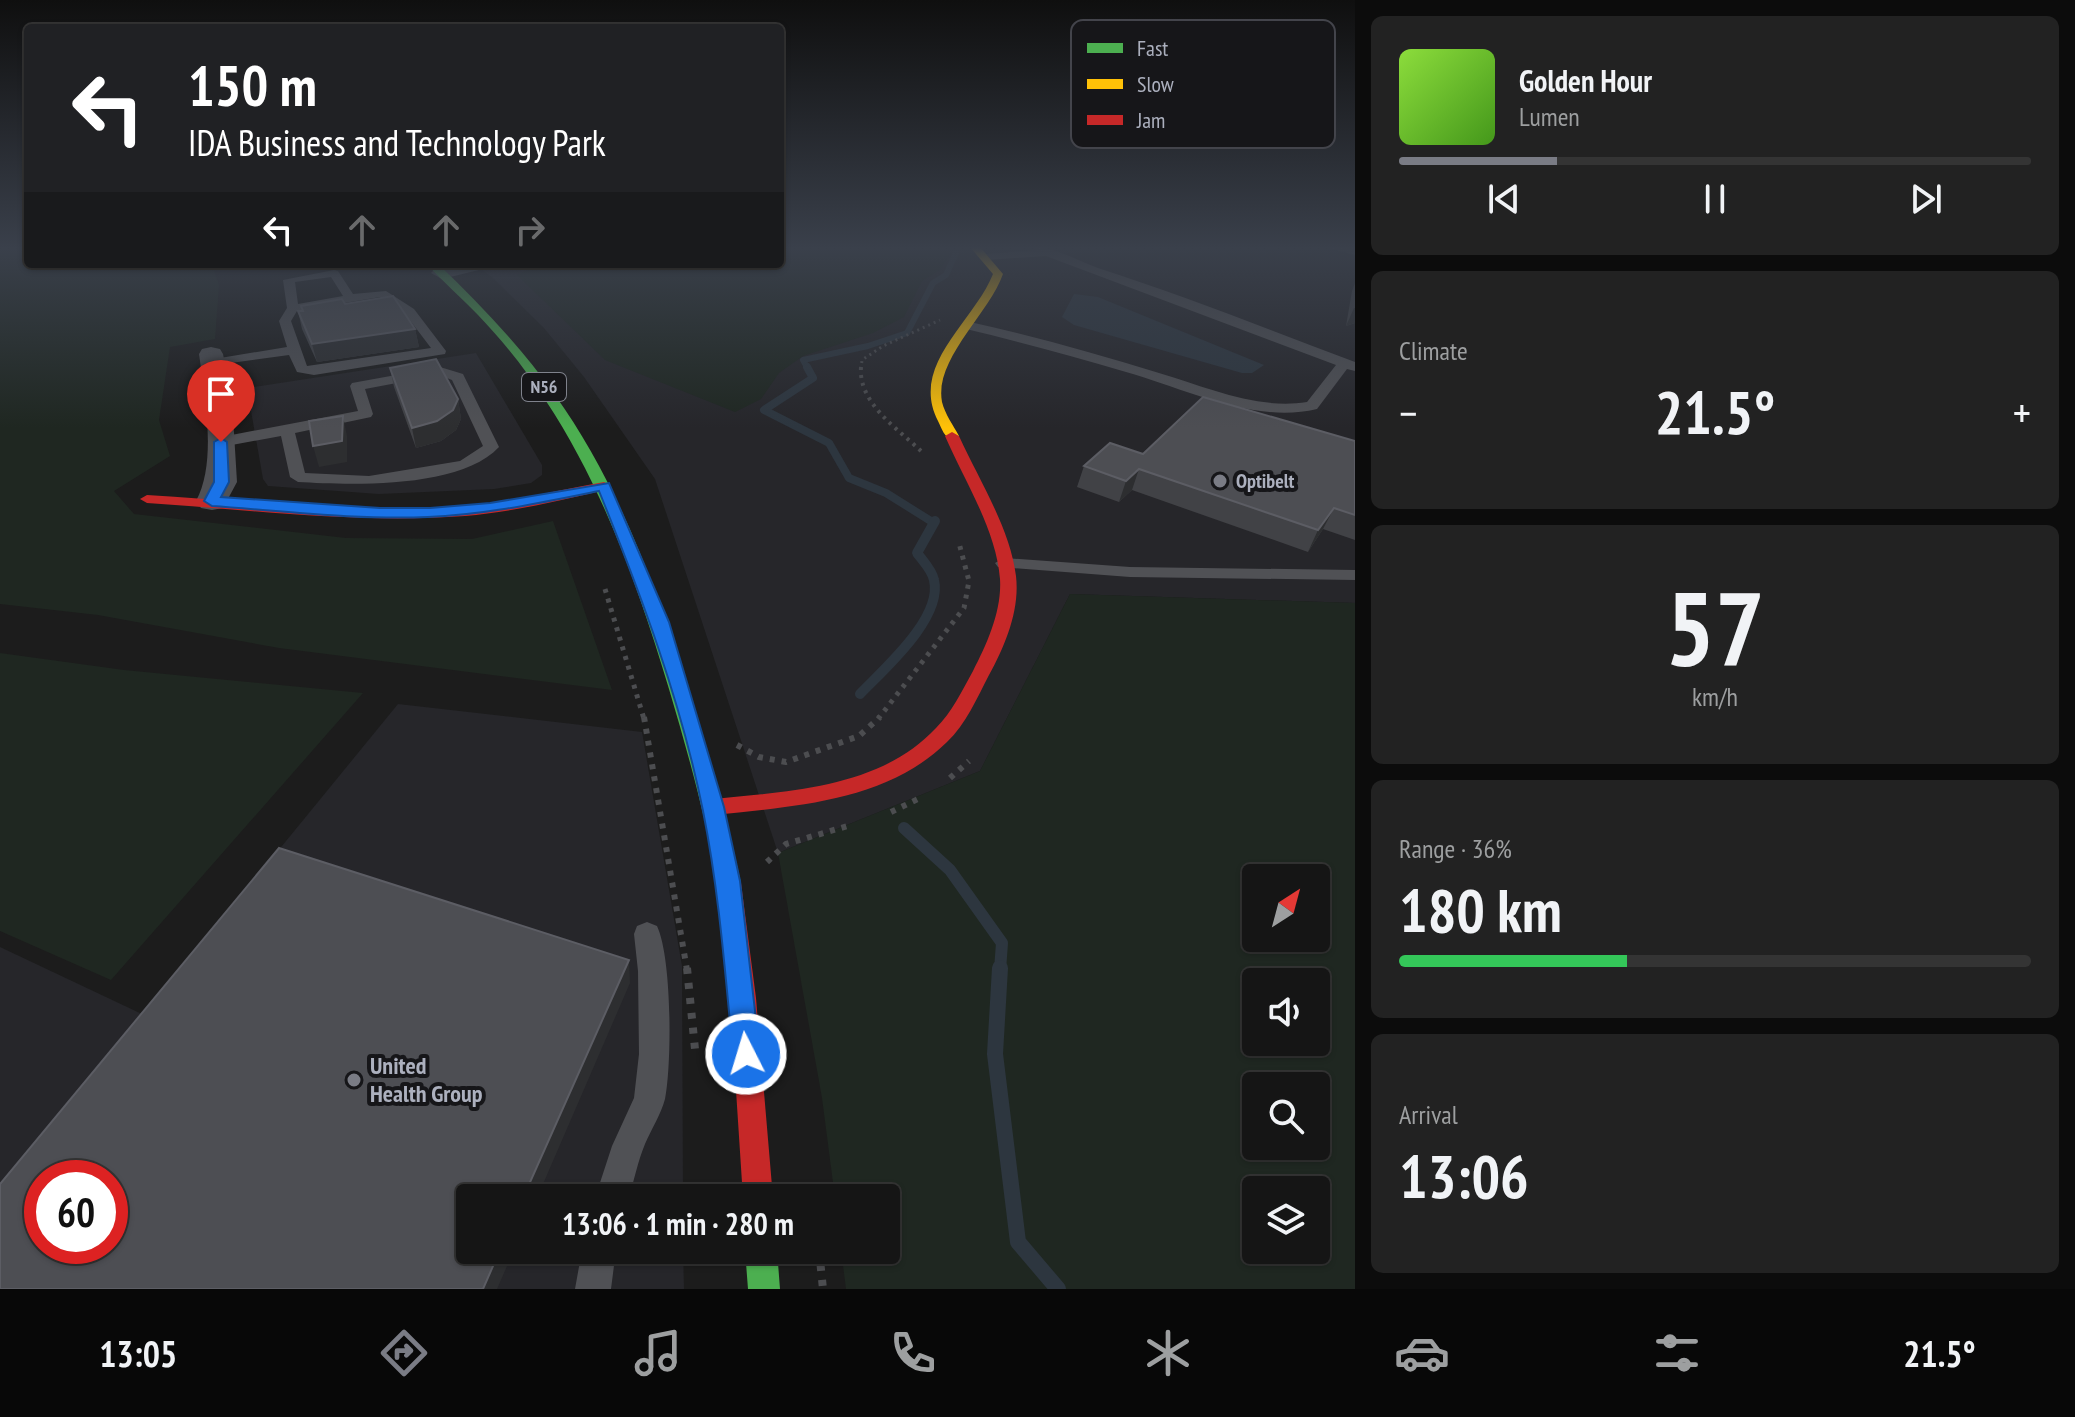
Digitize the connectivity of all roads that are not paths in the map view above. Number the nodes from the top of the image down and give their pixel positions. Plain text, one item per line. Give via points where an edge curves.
1 (298, 307) edge
2 (403, 307) edge
3 (475, 307) edge
4 (982, 307) edge
5 (1196, 307) edge
6 (293, 308) joint
7 (970, 326) junction
8 (294, 350) junction
9 (212, 359) joint
10 (1349, 366) edge
11 (287, 430) junction
12 (221, 442) junction
13 (369, 481) junction
14 (604, 486) junction
15 (147, 499) dead end
16 (212, 501) junction
17 (353, 510) junction
18 (1004, 563) junction
19 (1355, 575) edge
20 (714, 807) junction
21 (647, 934) dead end
22 (616, 1184) edge
23 (757, 1184) edge
24 (597, 1264) edge
25 (762, 1264) edge
26 (593, 1289) edge
27 (764, 1289) edge

1 - 6 lane
2 - 8 lane via 440,351 314,371 302,369
3 - 14 street, N56 via 557,403
4 - 7 street
5 - 10 lane
6 - 8 lane via 285,321
7 - 10 lane via 1278,409 1312,406
7 - 18 street via 939,373 935,399
8 - 9 lane
9 - 12 street
11 - 12 lane
11 - 13 lane via 298,477
11 - 13 lane via 366,414 357,386 440,371 458,377 491,447 465,465
12 - 16 street via 222,482
13 - 17 lane
14 - 17 street via 468,511
14 - 20 street, N56 via 661,622
15 - 16 street
16 - 17 street
18 - 19 lane via 1130,572
18 - 20 street via 1008,577 1002,624 958,715 939,738 891,772 827,793
20 - 23 street, N56 via 728,881
21 - 22 lane via 654,1054 649,1100
24 - 26 lane
25 - 27 street

